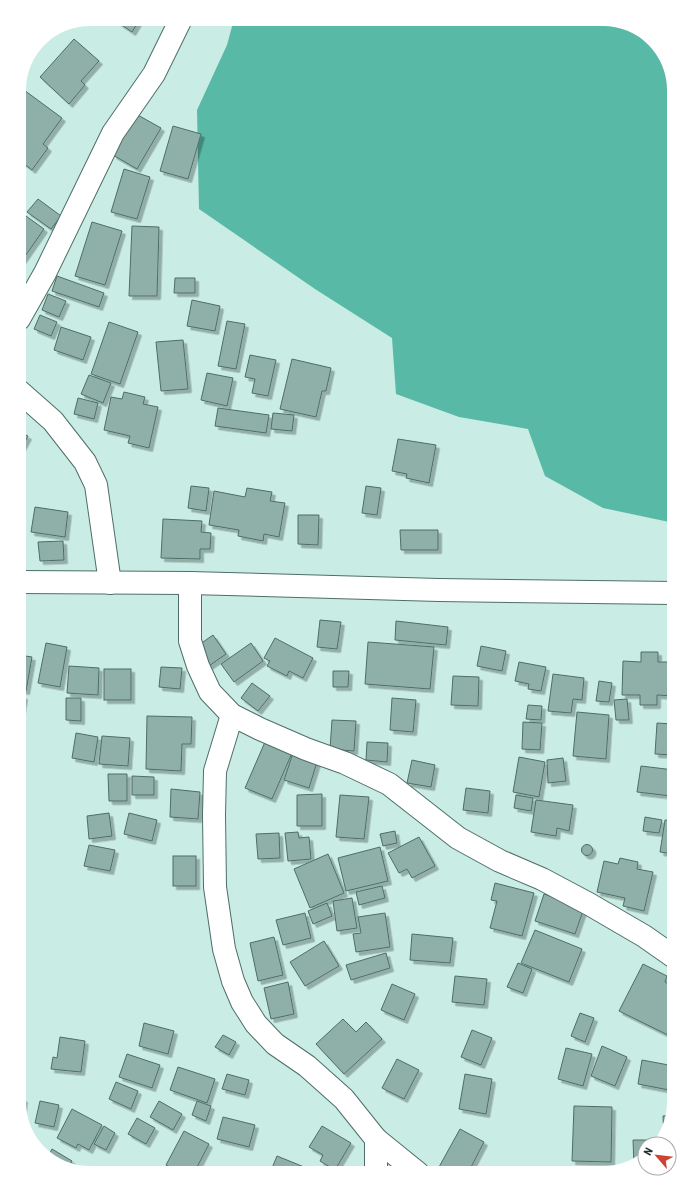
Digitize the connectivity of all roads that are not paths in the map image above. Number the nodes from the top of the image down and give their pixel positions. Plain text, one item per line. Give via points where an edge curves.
1 (178, 26) edge
2 (26, 306) edge
3 (26, 397) edge
4 (26, 582) edge
5 (110, 583) junction
6 (190, 583) junction
7 (667, 593) edge
8 (232, 715) junction
9 (667, 952) edge
10 (376, 1139) junction
11 (376, 1166) edge
12 (409, 1166) edge

1 - 2 street via 154,74 113,133
3 - 5 street via 53,421 85,462 96,485
4 - 5 street
5 - 6 street
6 - 7 street
6 - 8 street via 190,641 196,660 210,692
8 - 9 street via 389,784 458,838 589,904
8 - 10 street via 215,771 214,822 215,887 224,949 233,981 256,1024 275,1044 307,1066 344,1099
10 - 11 street
10 - 12 street

